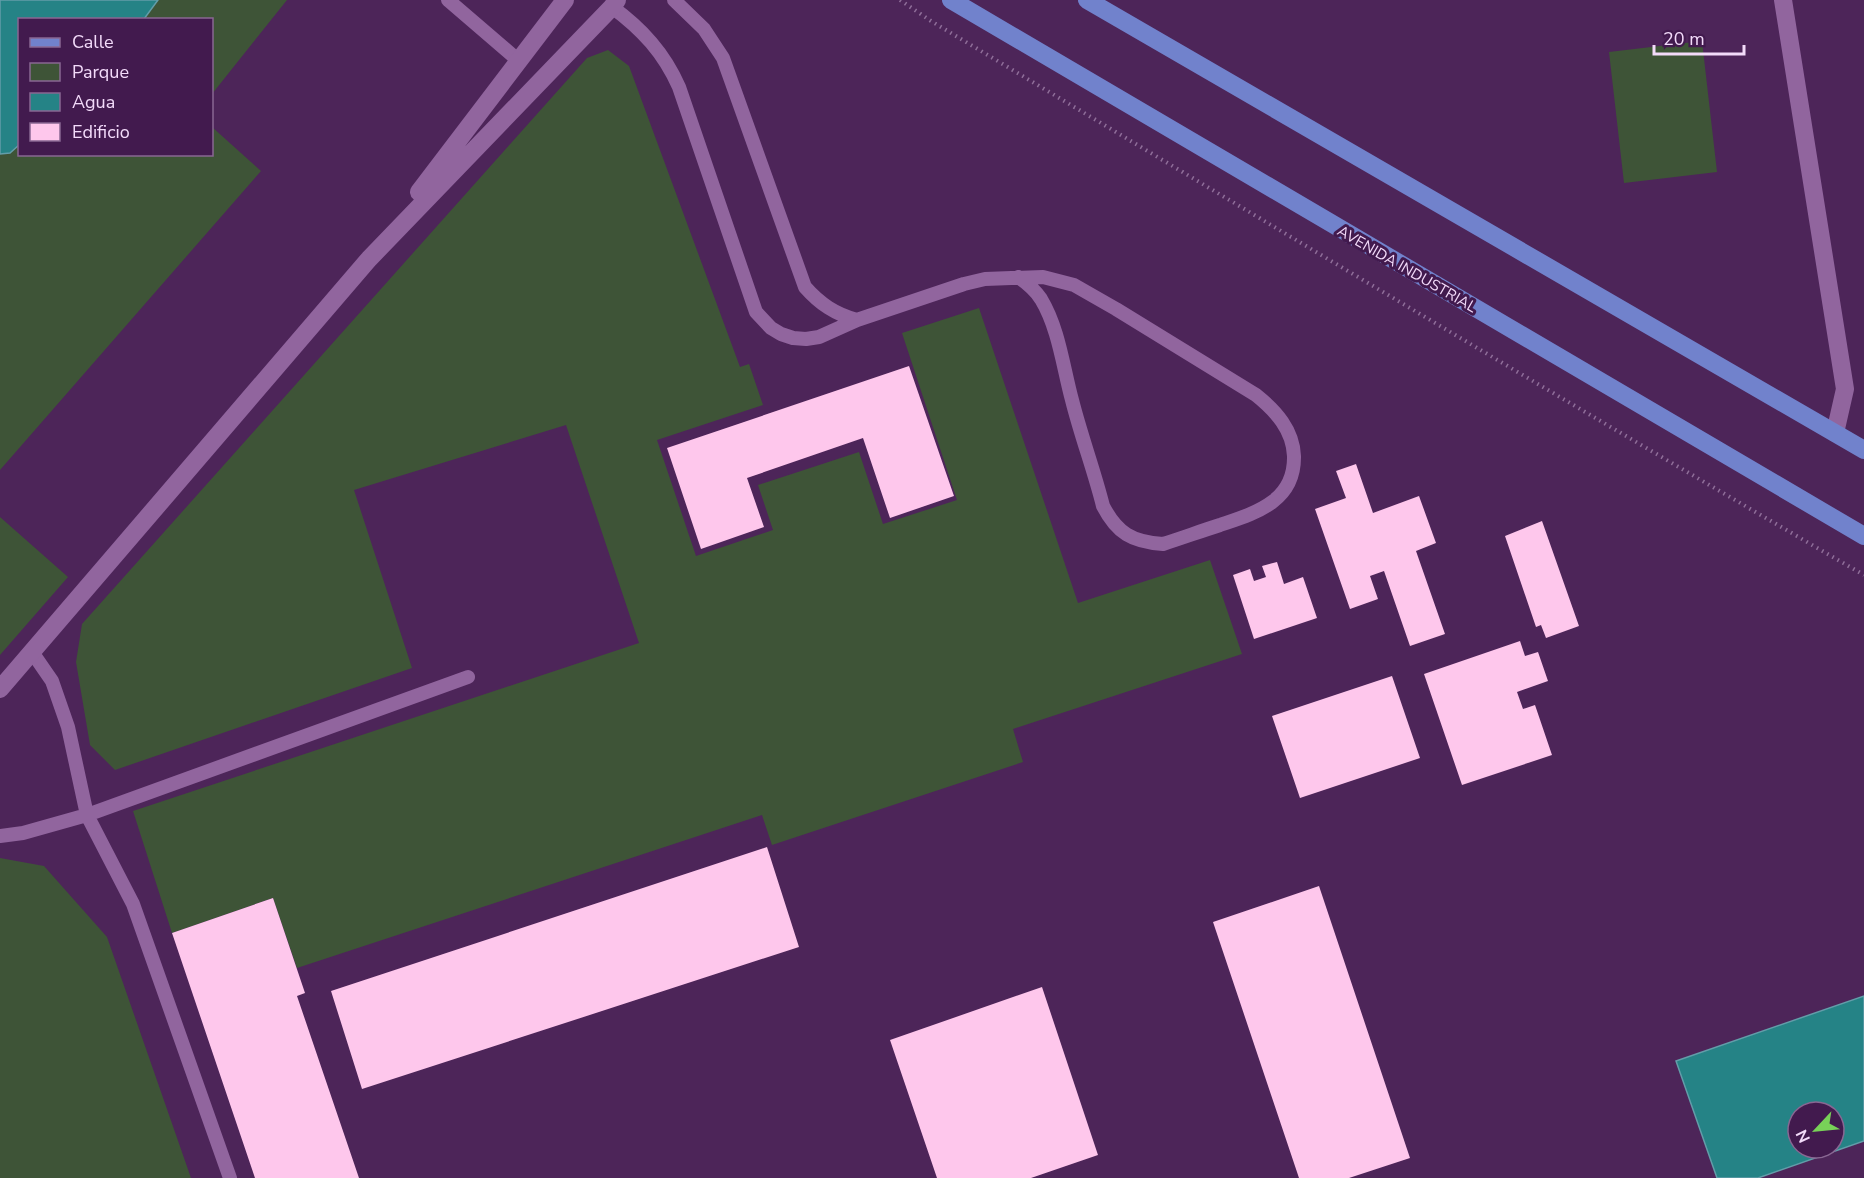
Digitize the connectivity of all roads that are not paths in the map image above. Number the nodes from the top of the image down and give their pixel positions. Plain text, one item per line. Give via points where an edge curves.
1 (448, 0) edge
2 (565, 0) edge
3 (674, 0) edge
4 (951, 0) edge
5 (1087, 0) edge
6 (1783, 0) edge
7 (615, 3) edge
8 (519, 60) junction
9 (369, 259) junction
10 (1018, 277) junction
11 (857, 320) junction
12 (1835, 433) junction
13 (1864, 450) edge
14 (1864, 536) edge
15 (32, 652) junction
16 (468, 677) dead end
17 (0, 689) edge
18 (87, 815) junction
19 (0, 836) edge
20 (230, 1178) edge

1 - 8 lane
2 - 8 street
3 - 11 lane via 704,29 723,58 805,287 826,307
4 - 14 main road, AVENIDA INDUSTRIAL
5 - 12 main road
6 - 12 street via 1845,389
7 - 9 street
7 - 11 lane via 671,69 756,312 781,334 793,338 819,338
8 - 9 street
9 - 15 street
10 - 10 lane via 1040,298 1056,333 1071,400 1103,506 1121,532 1134,539 1163,544 1255,513 1277,499 1291,477 1294,448 1281,419 1270,406 1074,285 1043,277
10 - 11 lane via 964,284
12 - 13 main road
15 - 17 street
15 - 18 lane via 52,681 68,728
16 - 18 lane
18 - 19 lane
18 - 20 lane via 133,904

